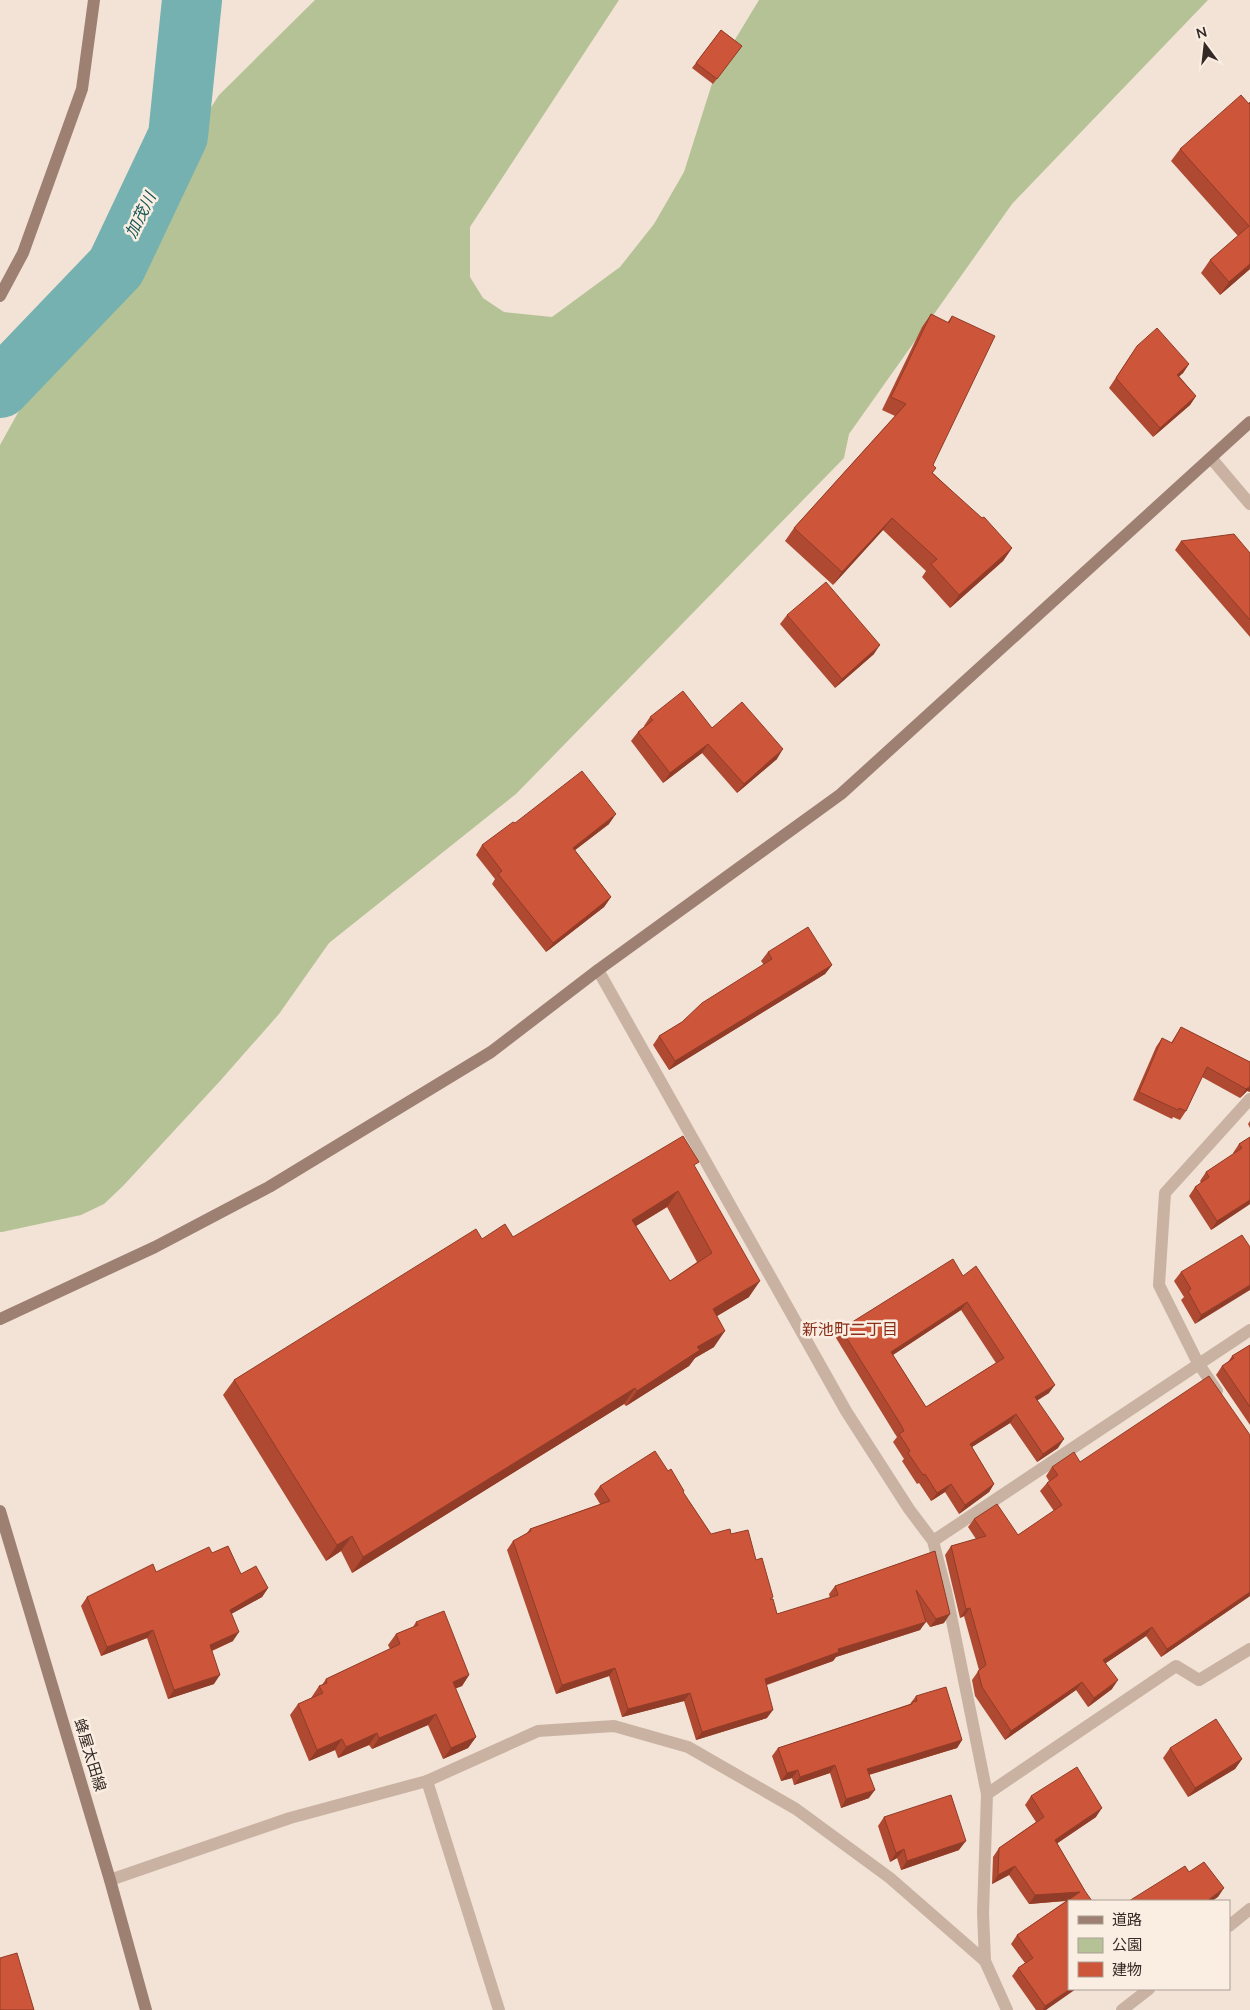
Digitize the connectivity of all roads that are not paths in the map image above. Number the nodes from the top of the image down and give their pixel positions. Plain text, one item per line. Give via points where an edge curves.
1 (94, 0) edge
2 (0, 296) edge
3 (1250, 422) edge
4 (1211, 458) junction
5 (1250, 504) edge
6 (598, 970) junction
7 (1250, 1099) edge
8 (0, 1319) edge
9 (1250, 1330) edge
10 (1198, 1363) junction
11 (1224, 1401) edge
12 (0, 1511) edge
13 (933, 1541) junction
14 (1250, 1649) edge
15 (427, 1781) junction
16 (987, 1794) junction
17 (110, 1880) junction
18 (1250, 1909) edge
19 (1230, 1925) edge
20 (985, 1961) junction
21 (1148, 1990) edge
22 (146, 2010) edge
23 (499, 2010) edge
24 (1007, 2010) edge
25 (1122, 2010) edge

1 - 2 street via 82,89 23,253
3 - 4 street
4 - 5 street
4 - 6 street via 841,794
6 - 8 street via 491,1052 269,1188 155,1247
6 - 13 street via 846,1411
7 - 10 street via 1165,1193 1159,1285
9 - 10 street
10 - 11 street
10 - 13 street
12 - 17 street, 蜂屋太田線
13 - 16 street
14 - 16 street via 1200,1680 1176,1666
15 - 17 street via 290,1818
15 - 20 street via 538,1731 614,1726 688,1747 796,1808 890,1878
15 - 23 street
16 - 20 street via 983,1913
17 - 22 street, 蜂屋太田線
18 - 19 street
20 - 24 street
21 - 25 street

